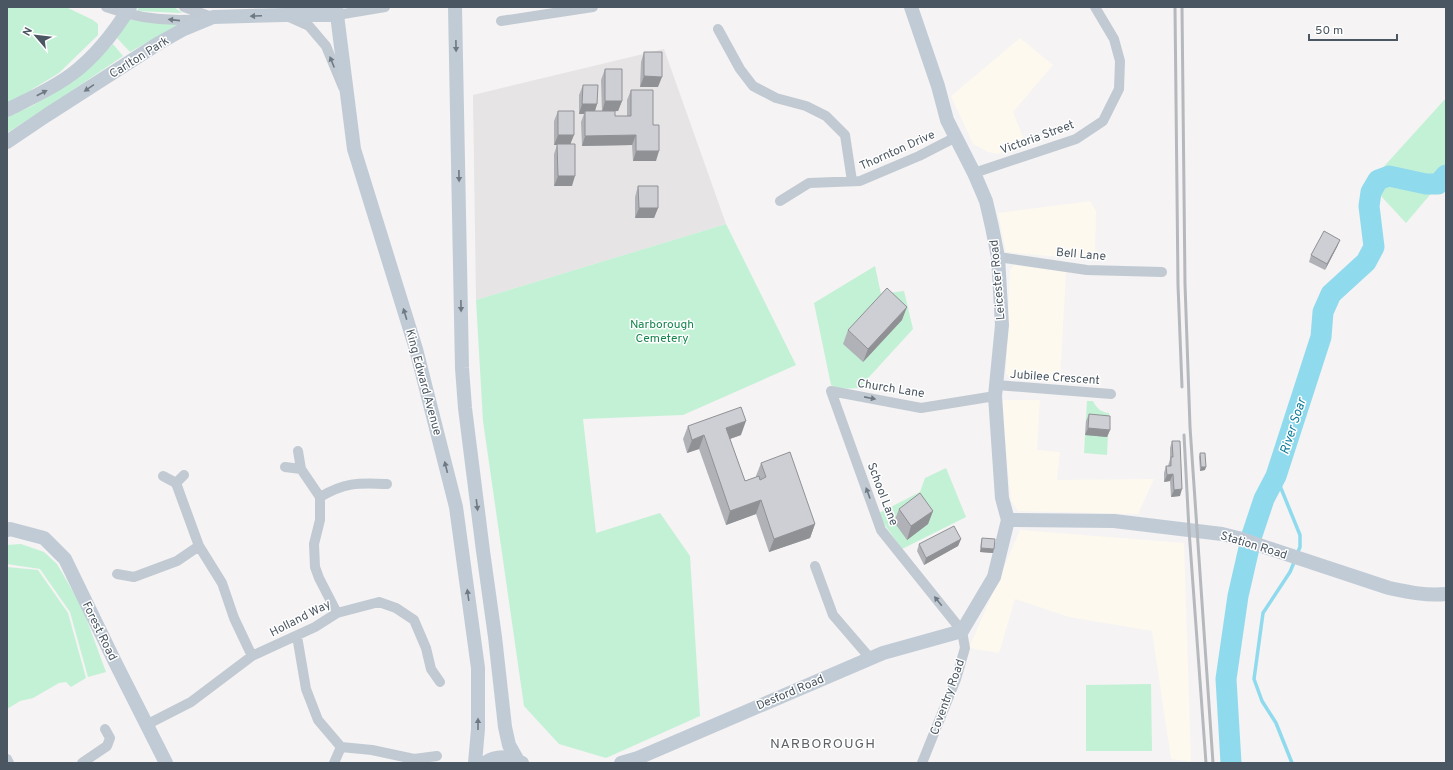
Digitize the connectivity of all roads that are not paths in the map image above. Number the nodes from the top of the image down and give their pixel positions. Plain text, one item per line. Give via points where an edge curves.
1 (106, 7) edge
2 (184, 7) edge
3 (385, 7) edge
4 (455, 7) edge
5 (593, 7) edge
6 (911, 7) edge
7 (1096, 7) edge
8 (128, 10) edge
9 (337, 11) edge
10 (285, 14) junction
11 (213, 17) junction
12 (501, 21) dead end
13 (718, 28) dead end
14 (347, 98) junction
15 (7, 110) edge
16 (956, 137) junction
17 (7, 142) edge
18 (974, 173) junction
19 (852, 181) junction
20 (780, 201) dead end
21 (998, 257) junction
22 (1162, 272) dead end
23 (831, 391) joint
24 (996, 391) junction
25 (1111, 394) dead end
26 (298, 451) dead end
27 (285, 467) dead end
28 (301, 469) junction
29 (163, 476) dead end
30 (184, 476) dead end
31 (176, 482) junction
32 (387, 484) dead end
33 (320, 496) junction
34 (1008, 520) junction
35 (7, 530) edge
36 (199, 546) junction
37 (816, 566) dead end
38 (116, 574) dead end
39 (1446, 594) edge
40 (337, 613) junction
41 (962, 631) junction
42 (297, 636) junction
43 (252, 656) junction
44 (870, 658) junction
45 (440, 682) dead end
46 (146, 725) junction
47 (105, 730) dead end
48 (341, 747) junction
49 (437, 756) dead end
50 (7, 759) edge
51 (520, 762) edge
52 (9, 763) edge
53 (82, 763) edge
54 (166, 763) edge
55 (334, 763) edge
56 (475, 763) edge
57 (485, 763) edge
58 (621, 763) edge
59 (922, 763) edge

1 - 8 street
2 - 11 street
3 - 9 street, Carlton Park
4 -> 51 street via 465,408 505,727 509,745
5 - 12 street
6 - 16 street, Leicester Road via 947,120
7 - 18 street, Victoria Street via 1114,39 1120,61 1119,89 1103,121 1076,139
11 -> 8 street via 180,21
15 -> 8 street via 73,74 111,34
9 - 10 street, Carlton Park
9 - 14 street, King Edward Avenue
10 -> 11 street, Carlton Park
14 -> 10 street, Carlton Park via 326,46 309,26
11 -> 17 street, Carlton Park via 159,43
13 - 19 street via 740,69 753,86 776,98 806,106 826,116 845,135
56 -> 14 street, King Edward Avenue via 478,668 456,507 416,349 354,149
16 - 18 street, Leicester Road
16 - 19 street, Thornton Drive via 860,181
18 - 21 street, Leicester Road via 986,201
19 - 20 street, Thornton Drive via 809,183
21 - 22 street, Bell Lane via 1087,270
21 - 24 street, Leicester Road via 1002,325
23 -> 24 street, Church Lane via 921,408
41 -> 23 street, School Lane via 881,530
24 - 25 street, Jubilee Crescent
24 - 34 street, Leicester Road via 1002,498
26 - 28 street
27 - 28 street
28 - 33 street
29 - 31 street
30 - 31 street
31 - 36 street
32 - 33 street via 351,484 335,488
33 - 40 street via 320,520 314,544 315,567
34 - 39 street, Station Road via 1114,521 1198,531 1238,538 1388,588 1414,594
34 - 41 street via 994,577
35 - 46 street, Forest Road via 44,538 65,559
36 - 38 street via 177,561 134,577
36 - 43 street via 222,583 234,618
37 - 44 street via 834,615
40 - 42 street, Holland Way
40 - 45 street, Holland Way via 379,602 396,608 414,620 426,648 431,669
41 - 44 street, Desford Road
41 - 59 street, Coventry Road via 965,648 956,679
42 - 43 street, Holland Way
42 - 48 street via 306,689 318,720
43 - 46 street, Holland Way via 191,702
44 - 58 street, Desford Road
46 - 54 street, Forest Road
47 - 53 street via 110,738 107,746
48 - 49 street via 414,758
48 - 55 street
50 - 52 street
51 - 57 street via 508,757

